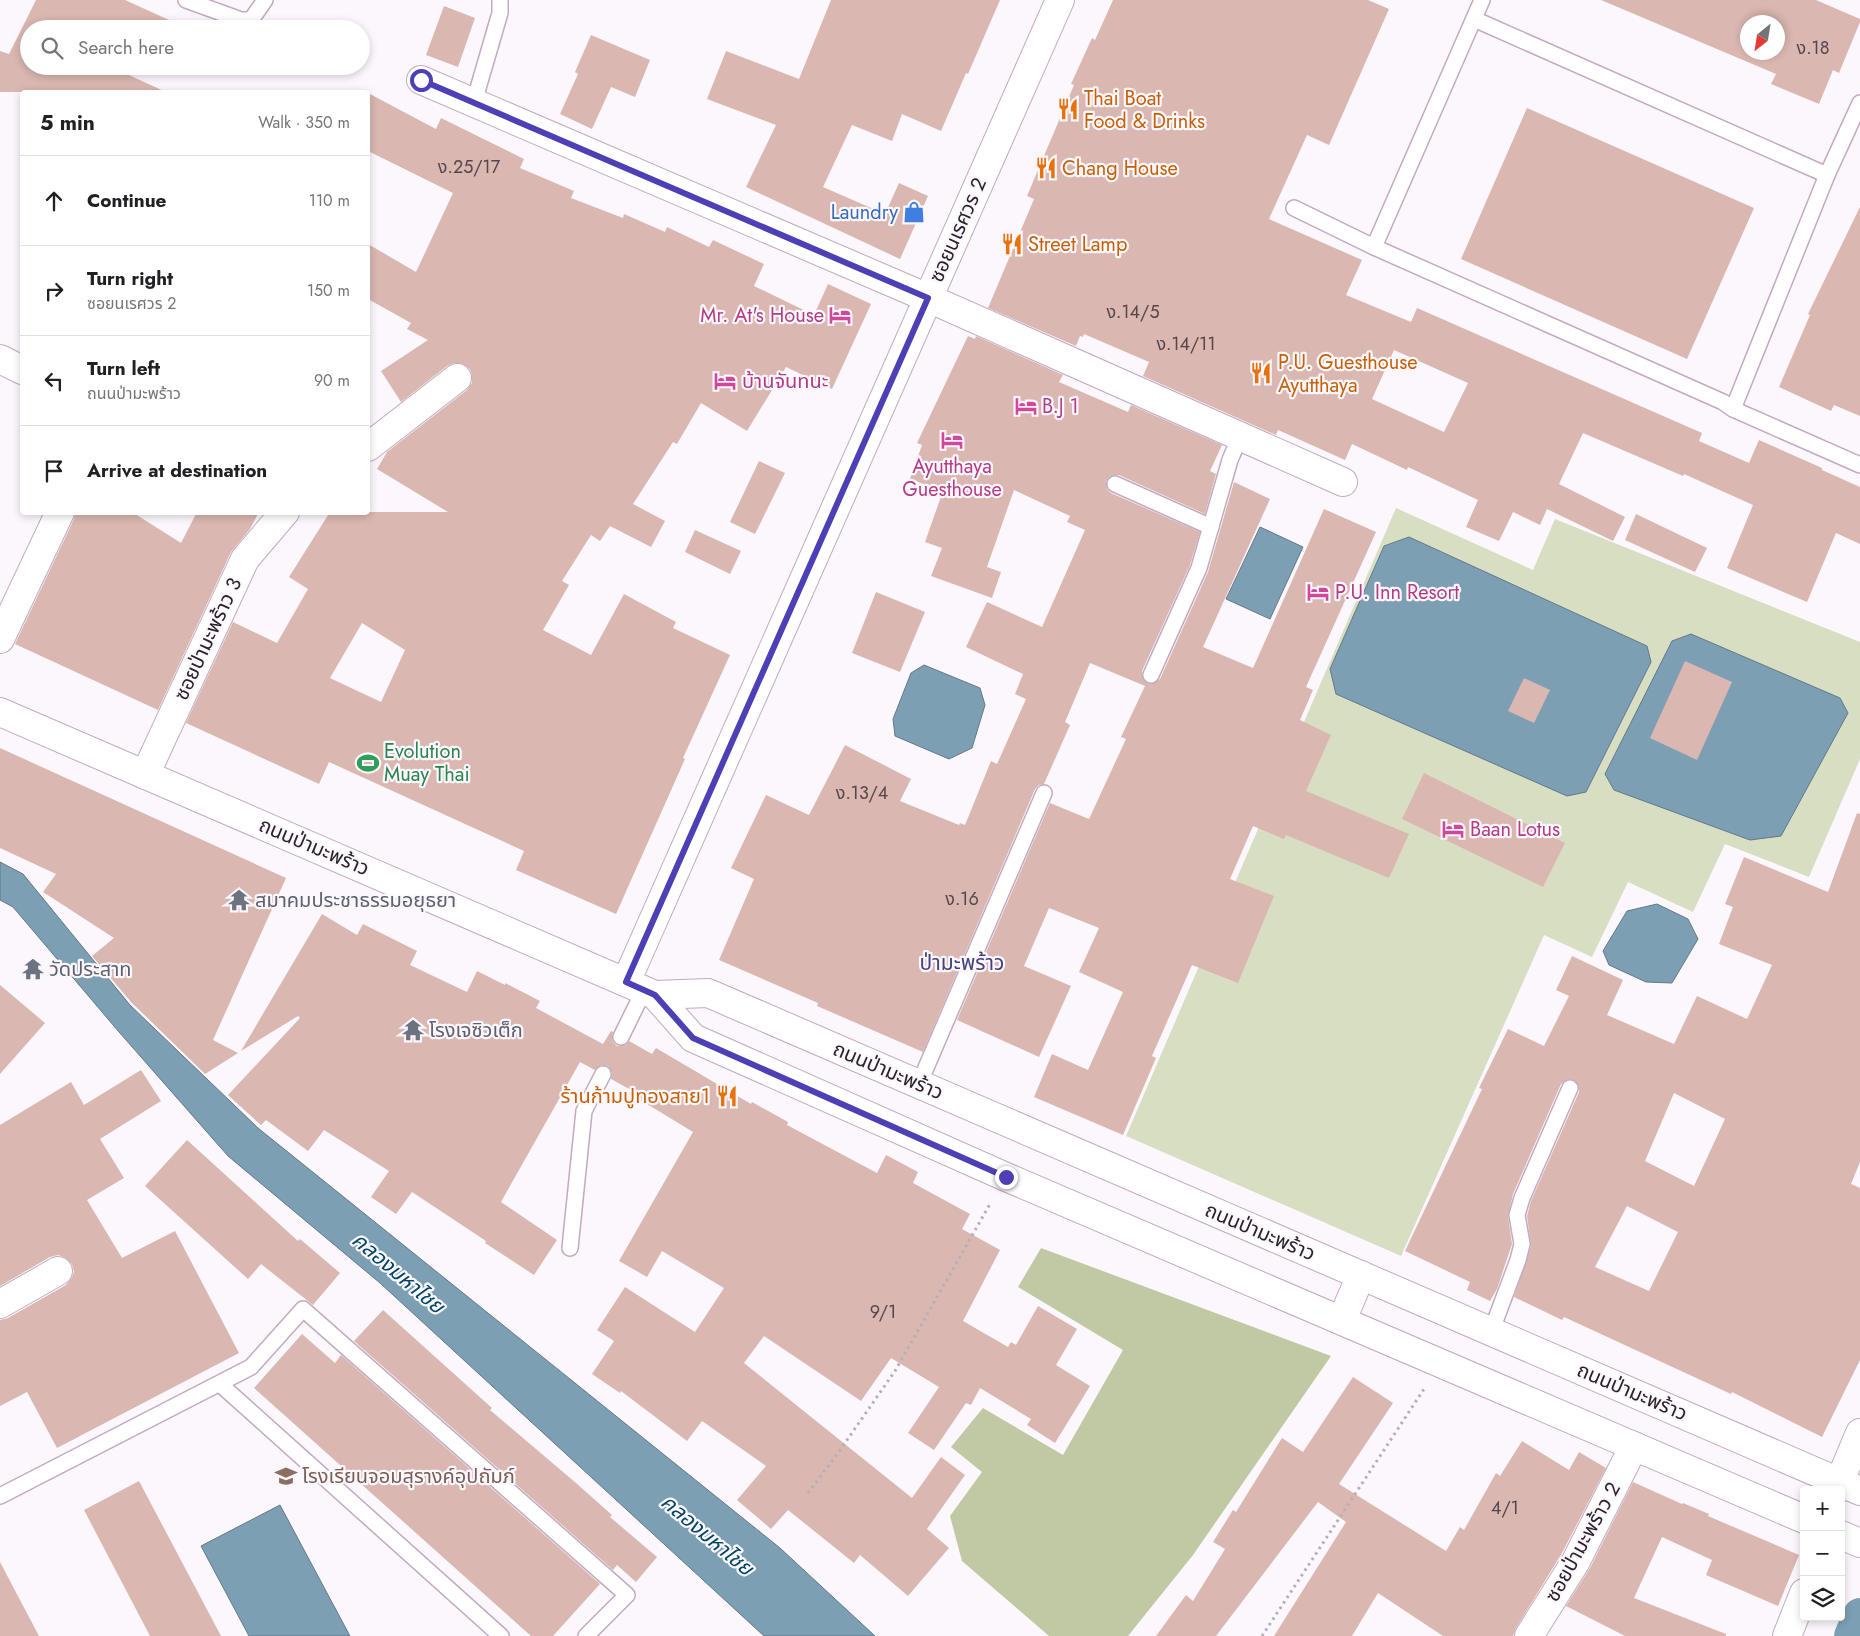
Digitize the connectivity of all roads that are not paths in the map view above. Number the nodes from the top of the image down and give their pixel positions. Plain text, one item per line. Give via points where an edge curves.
1 (186, 0) edge
2 (265, 0) edge
3 (500, 0) edge
4 (1060, 0) edge
5 (1482, 0) edge
6 (1474, 19) junction
7 (421, 80) dead end
8 (474, 102) junction
9 (1860, 103) edge
10 (1827, 175) junction
11 (1294, 208) dead end
12 (1374, 246) junction
13 (928, 298) junction
14 (0, 360) edge
15 (20, 369) edge
16 (458, 378) dead end
17 (1733, 409) junction
18 (1240, 436) junction
19 (370, 445) edge
20 (1860, 465) edge
21 (1343, 482) dead end
22 (1115, 484) dead end
23 (59, 515) edge
24 (282, 515) edge
25 (1211, 527) junction
26 (0, 639) edge
27 (1151, 675) dead end
28 (0, 712) edge
29 (145, 775) junction
30 (1044, 793) dead end
31 (642, 989) junction
32 (621, 1037) dead end
33 (602, 1074) dead end
34 (919, 1084) junction
35 (1570, 1088) dead end
36 (570, 1248) dead end
37 (58, 1271) dead end
38 (1361, 1275) junction
39 (0, 1304) edge
40 (1342, 1320) junction
41 (1491, 1332) junction
42 (220, 1384) junction
43 (1860, 1433) edge
44 (1634, 1446) junction
45 (1840, 1486) edge
46 (1845, 1488) edge
47 (0, 1496) edge
48 (1800, 1517) edge
49 (1845, 1537) edge
50 (1860, 1543) edge
51 (1800, 1603) edge
52 (501, 1636) edge
53 (586, 1636) edge
54 (1529, 1636) edge
55 (1787, 1636) edge

1 - 2 lane via 241,20 251,20
3 - 8 lane via 500,13
4 - 13 street, ซอยนเรศวร 2
5 - 6 lane
6 - 10 lane
6 - 12 lane
7 - 8 street
8 - 13 street
9 - 10 lane
10 - 17 lane
11 - 12 lane
12 - 17 lane
13 - 18 street
13 - 31 street, ซอยนเรศวร 2
14 - 15 street
16 - 19 street
17 - 20 lane
18 - 21 street
18 - 25 lane
22 - 25 lane
23 - 26 street
24 - 29 street, ซอยป่ามะพร้าว 3 via 245,559
25 - 27 lane via 1199,568
28 - 29 street, ถนนป่ามะพร้าว
29 - 31 street, ถนนป่ามะพร้าว
30 - 34 lane
31 - 32 lane
31 - 34 street, ถนนป่ามะพร้าว via 708,993
31 - 40 street, ถนนป่ามะพร้าว via 693,1038 1006,1177
33 - 36 lane via 584,1111
34 - 38 street, ถนนป่ามะพร้าว
35 - 41 lane via 1522,1198 1517,1215 1522,1244
37 - 39 street
38 - 40 street
38 - 41 street, ถนนป่ามะพร้าว
40 - 44 street, ถนนป่ามะพร้าว
41 - 45 street, ถนนป่ามะพร้าว
42 - 47 lane
42 - 52 lane
42 - 53 lane via 251,1367 303,1309 627,1595
43 - 46 street
44 - 48 street, ถนนป่ามะพร้าว
44 - 54 street, ซอยป่ามะพร้าว 2 via 1576,1561
49 - 50 street
51 - 55 street

